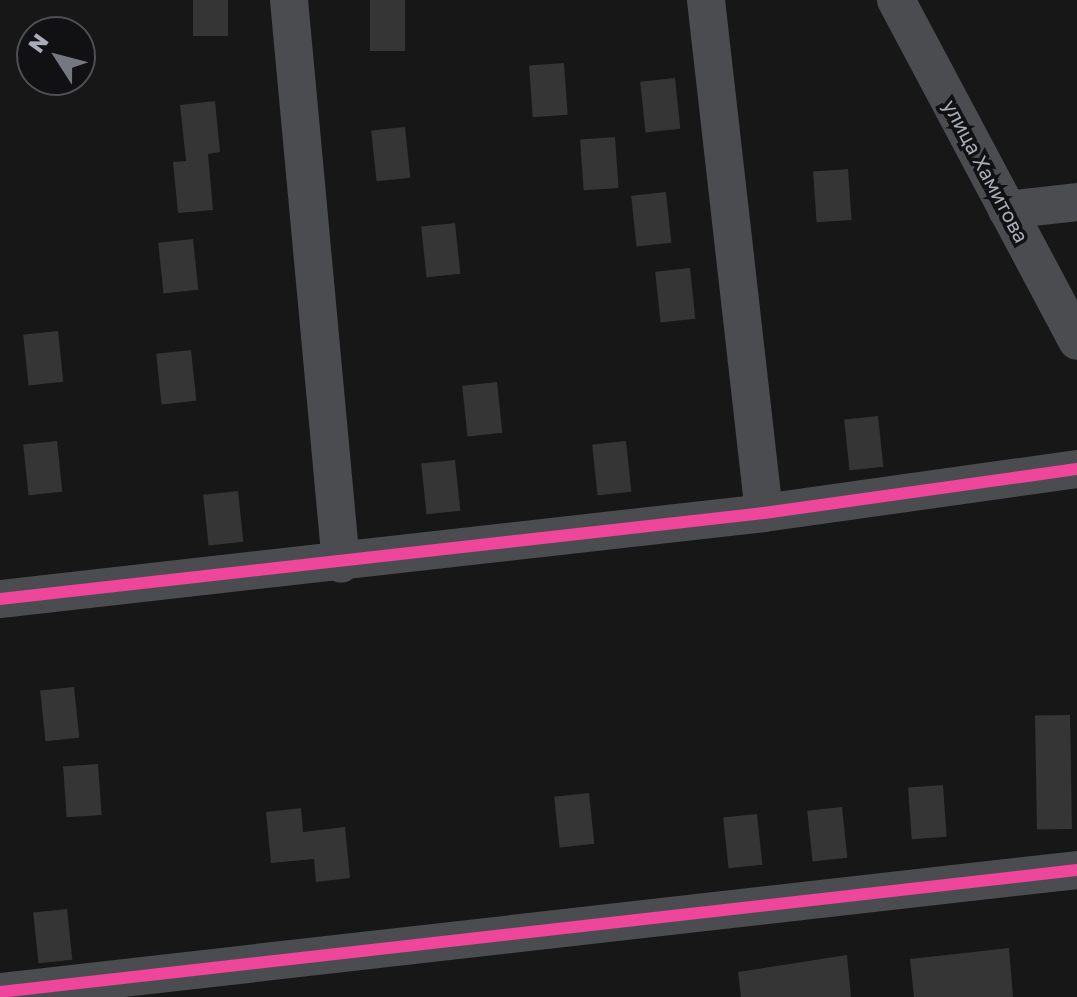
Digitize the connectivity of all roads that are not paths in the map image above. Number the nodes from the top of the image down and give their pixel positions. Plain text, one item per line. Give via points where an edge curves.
1 (289, 0) edge
2 (706, 0) edge
3 (896, 0) edge
4 (1077, 202) edge
5 (1007, 210) junction
6 (1077, 341) edge
7 (1077, 469) edge
8 (764, 513) junction
9 (341, 564) junction
10 (0, 599) edge
11 (1077, 870) edge
12 (0, 992) edge

1 - 9 street
2 - 8 street
3 - 5 street, улица Хамитова
4 - 5 street
5 - 6 street, улица Хамитова
7 - 8 street
8 - 9 street
9 - 10 street
11 - 12 street

